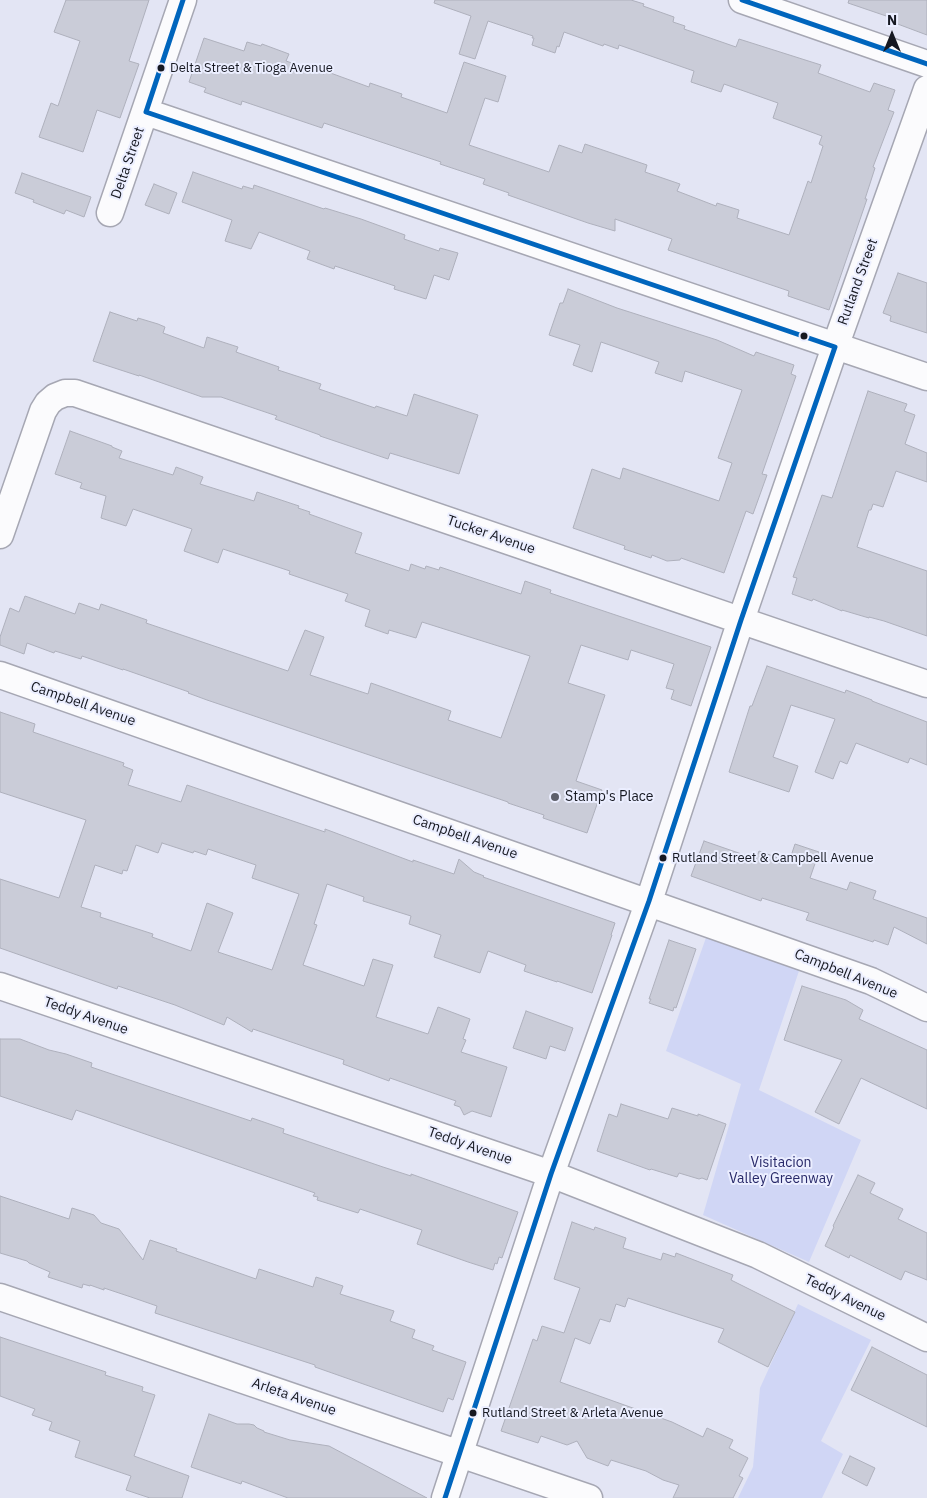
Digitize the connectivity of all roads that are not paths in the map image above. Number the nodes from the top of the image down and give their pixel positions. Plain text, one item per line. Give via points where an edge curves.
1 (183, 0) edge
2 (742, 0) edge
3 (927, 64) edge
4 (927, 89) edge
5 (146, 112) junction
6 (110, 213) dead end
7 (835, 346) junction
8 (927, 377) edge
9 (0, 535) edge
10 (741, 620) junction
11 (0, 675) edge
12 (927, 684) edge
13 (649, 902) junction
14 (0, 986) edge
15 (927, 1008) edge
16 (552, 1174) junction
17 (0, 1297) edge
18 (927, 1338) edge
19 (460, 1454) junction
20 (444, 1498) edge
21 (589, 1498) edge

1 - 5 street, Delta Street
2 - 3 street
4 - 7 street, Rutland Street
5 - 6 street, Delta Street
5 - 7 street
7 - 8 street
7 - 10 street, Rutland Street
9 - 10 street, Tucker Avenue via 43,411 55,397 75,393
10 - 12 street, Tucker Avenue
10 - 13 street, Rutland Street
11 - 13 street, Campbell Avenue
13 - 15 street, Campbell Avenue via 871,981
13 - 16 street, Rutland Street
14 - 16 street, Teddy Avenue
16 - 18 street, Teddy Avenue via 758,1255
16 - 19 street, Rutland Street
17 - 19 street, Arleta Avenue
19 - 20 street, Rutland Street
19 - 21 street, Arleta Avenue

